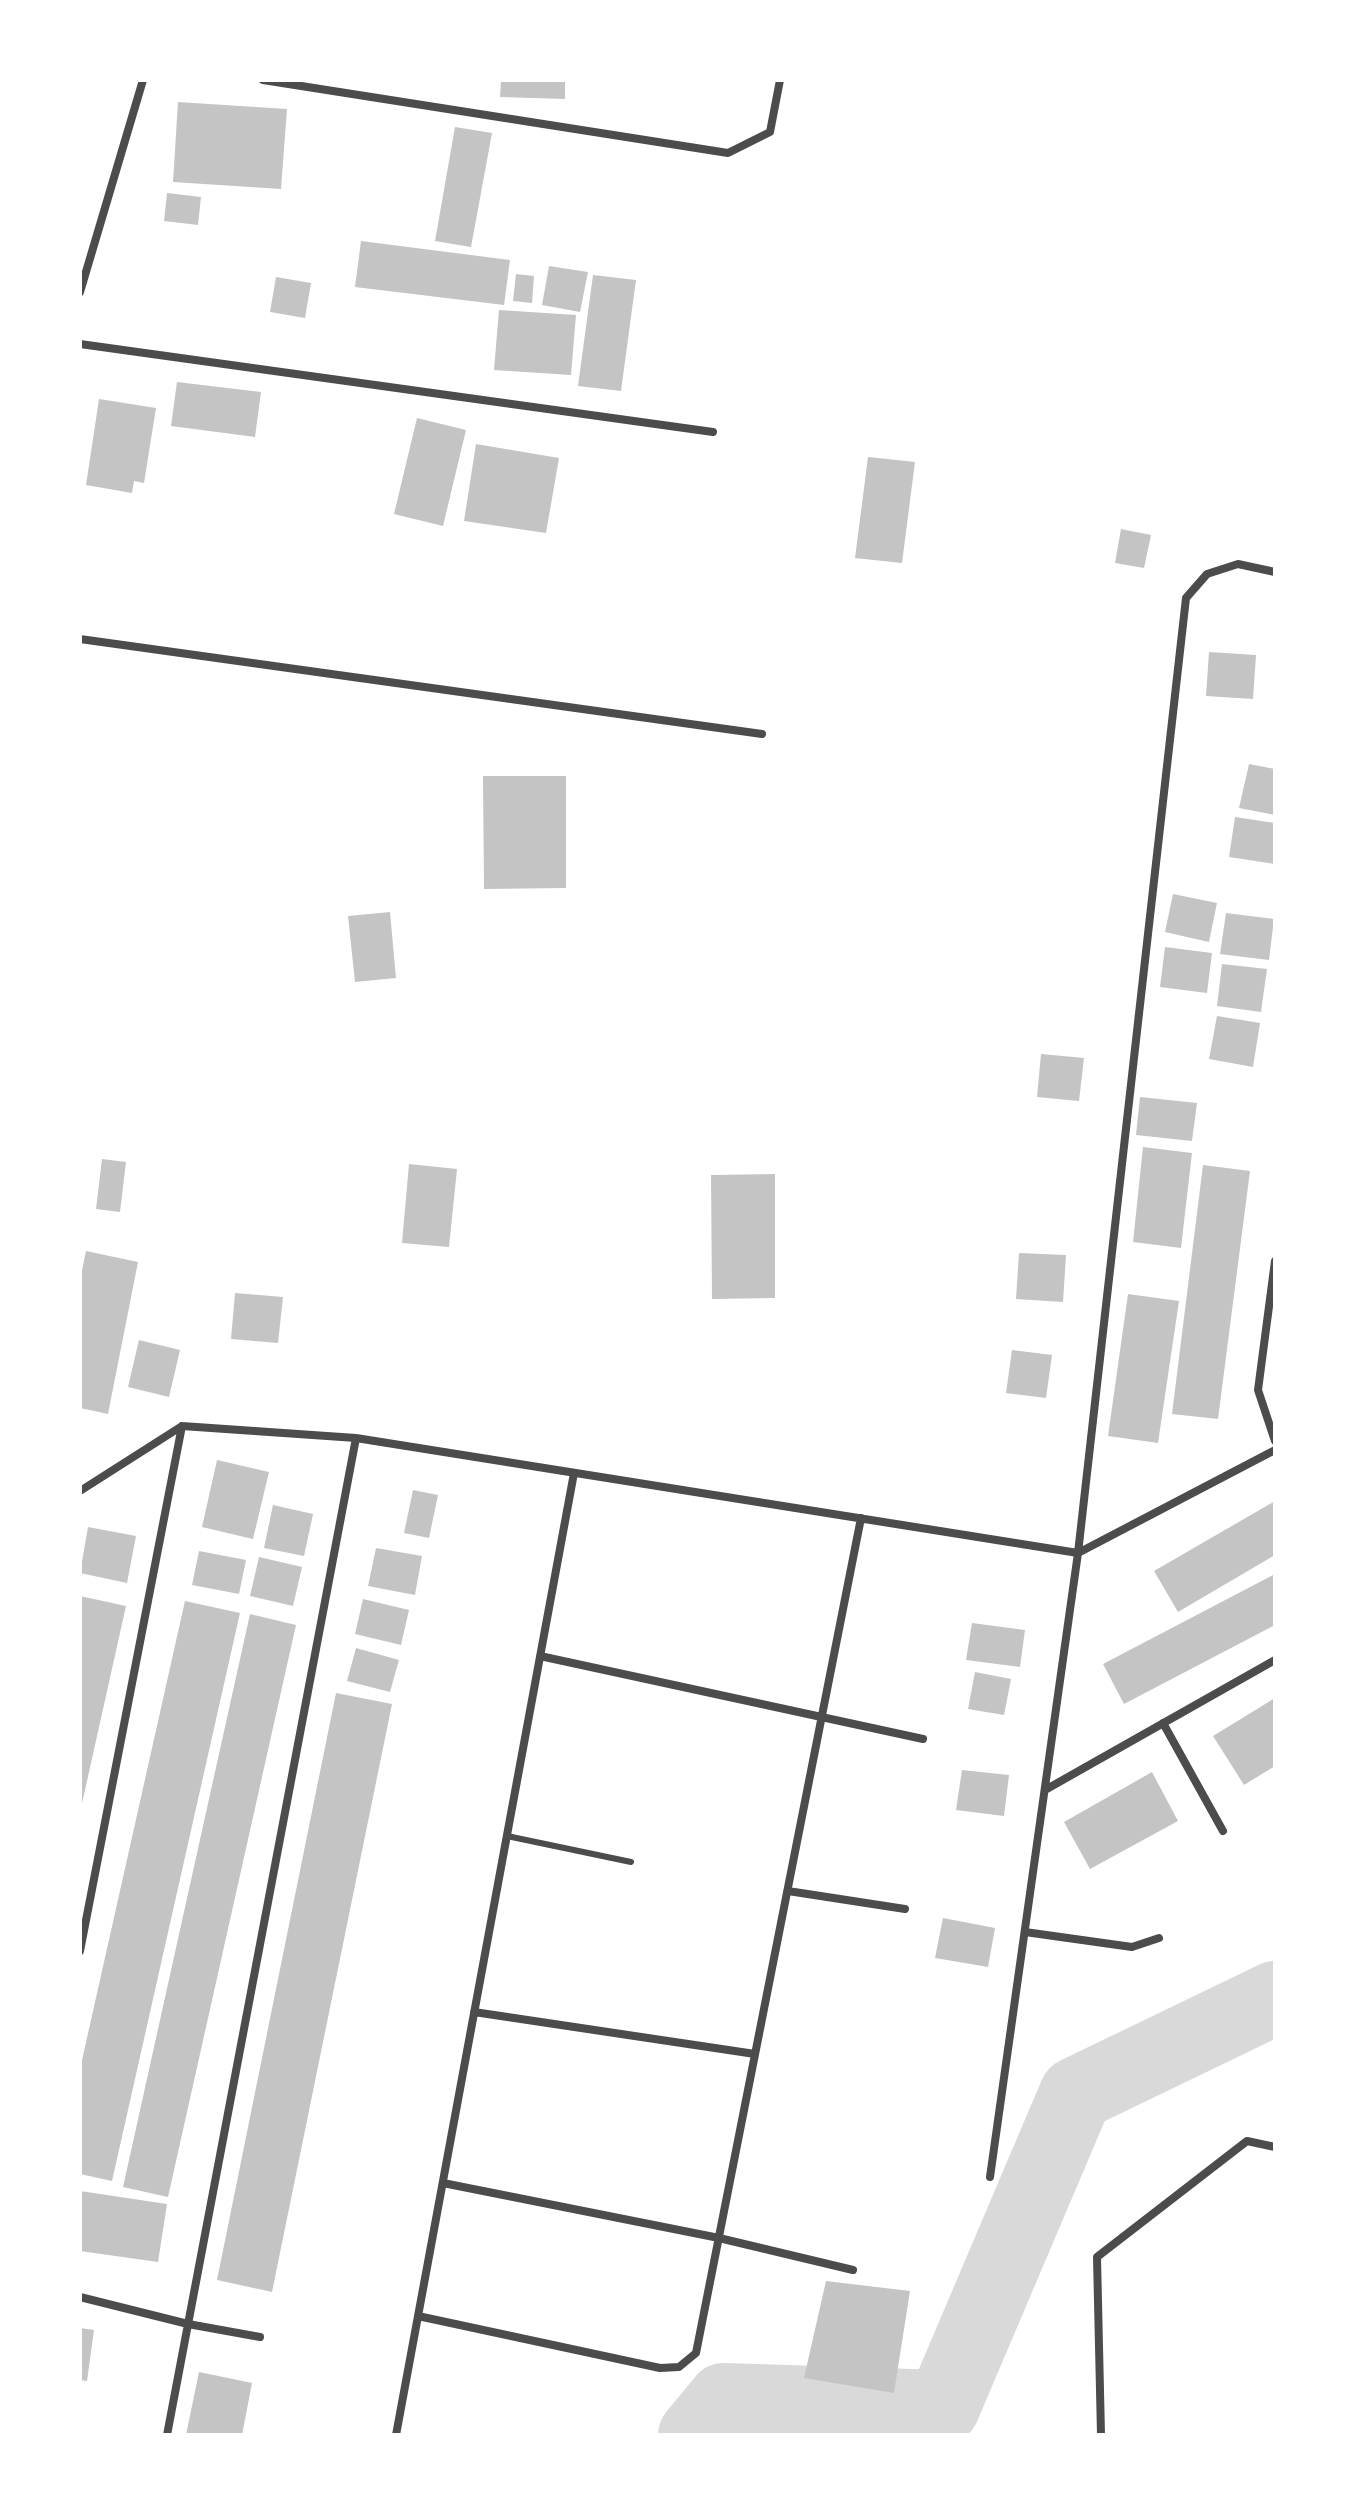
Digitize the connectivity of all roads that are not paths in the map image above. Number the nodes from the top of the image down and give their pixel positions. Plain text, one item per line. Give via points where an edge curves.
1 (143, 80) edge
2 (263, 80) edge
3 (780, 80) edge
4 (80, 292) edge
5 (80, 344) edge
6 (713, 432) dead end
7 (1275, 572) edge
8 (80, 639) edge
9 (762, 734) dead end
10 (1275, 1261) edge
11 (182, 1426) junction
12 (356, 1438) junction
13 (1275, 1441) edge
14 (1275, 1450) edge
15 (574, 1473) junction
16 (80, 1491) edge
17 (861, 1518) junction
18 (1078, 1553) junction
19 (540, 1656) junction
20 (1275, 1660) edge
21 (822, 1715) junction
22 (1163, 1723) junction
23 (923, 1739) dead end
24 (1045, 1790) junction
25 (1223, 1831) dead end
26 (507, 1836) junction
27 (631, 1862) dead end
28 (788, 1891) junction
29 (905, 1909) dead end
30 (1025, 1932) junction
31 (1159, 1938) dead end
32 (80, 1951) edge
33 (474, 2012) junction
34 (755, 2054) junction
35 (1275, 2147) edge
36 (990, 2177) dead end
37 (443, 2183) junction
38 (719, 2238) junction
39 (853, 2270) dead end
40 (80, 2297) edge
41 (418, 2316) junction
42 (188, 2324) junction
43 (260, 2337) dead end
44 (167, 2435) edge
45 (396, 2435) edge
46 (1101, 2435) edge

1 - 4 street
2 - 3 street via 728,153 770,132
5 - 6 street
7 - 18 street via 1238,564 1207,574 1186,598
8 - 9 street
10 - 13 street via 1258,1390
11 - 12 street
11 - 16 street
11 - 32 street
12 - 15 street
12 - 42 street
14 - 18 street
15 - 17 street
15 - 19 street
17 - 18 street
17 - 21 street
18 - 24 street
19 - 21 street
19 - 26 street
20 - 22 street
21 - 23 street
21 - 28 street
22 - 24 street
22 - 25 street
24 - 30 street
26 - 27 lane
26 - 33 street
28 - 29 street
28 - 34 street
30 - 31 street via 1132,1947
30 - 36 street
33 - 34 street
33 - 37 street
34 - 38 street
35 - 46 street via 1247,2141 1097,2257
37 - 38 street
37 - 41 street
38 - 39 street
38 - 41 street via 696,2353 679,2367 660,2368
40 - 42 street
41 - 45 street
42 - 43 street
42 - 44 street

